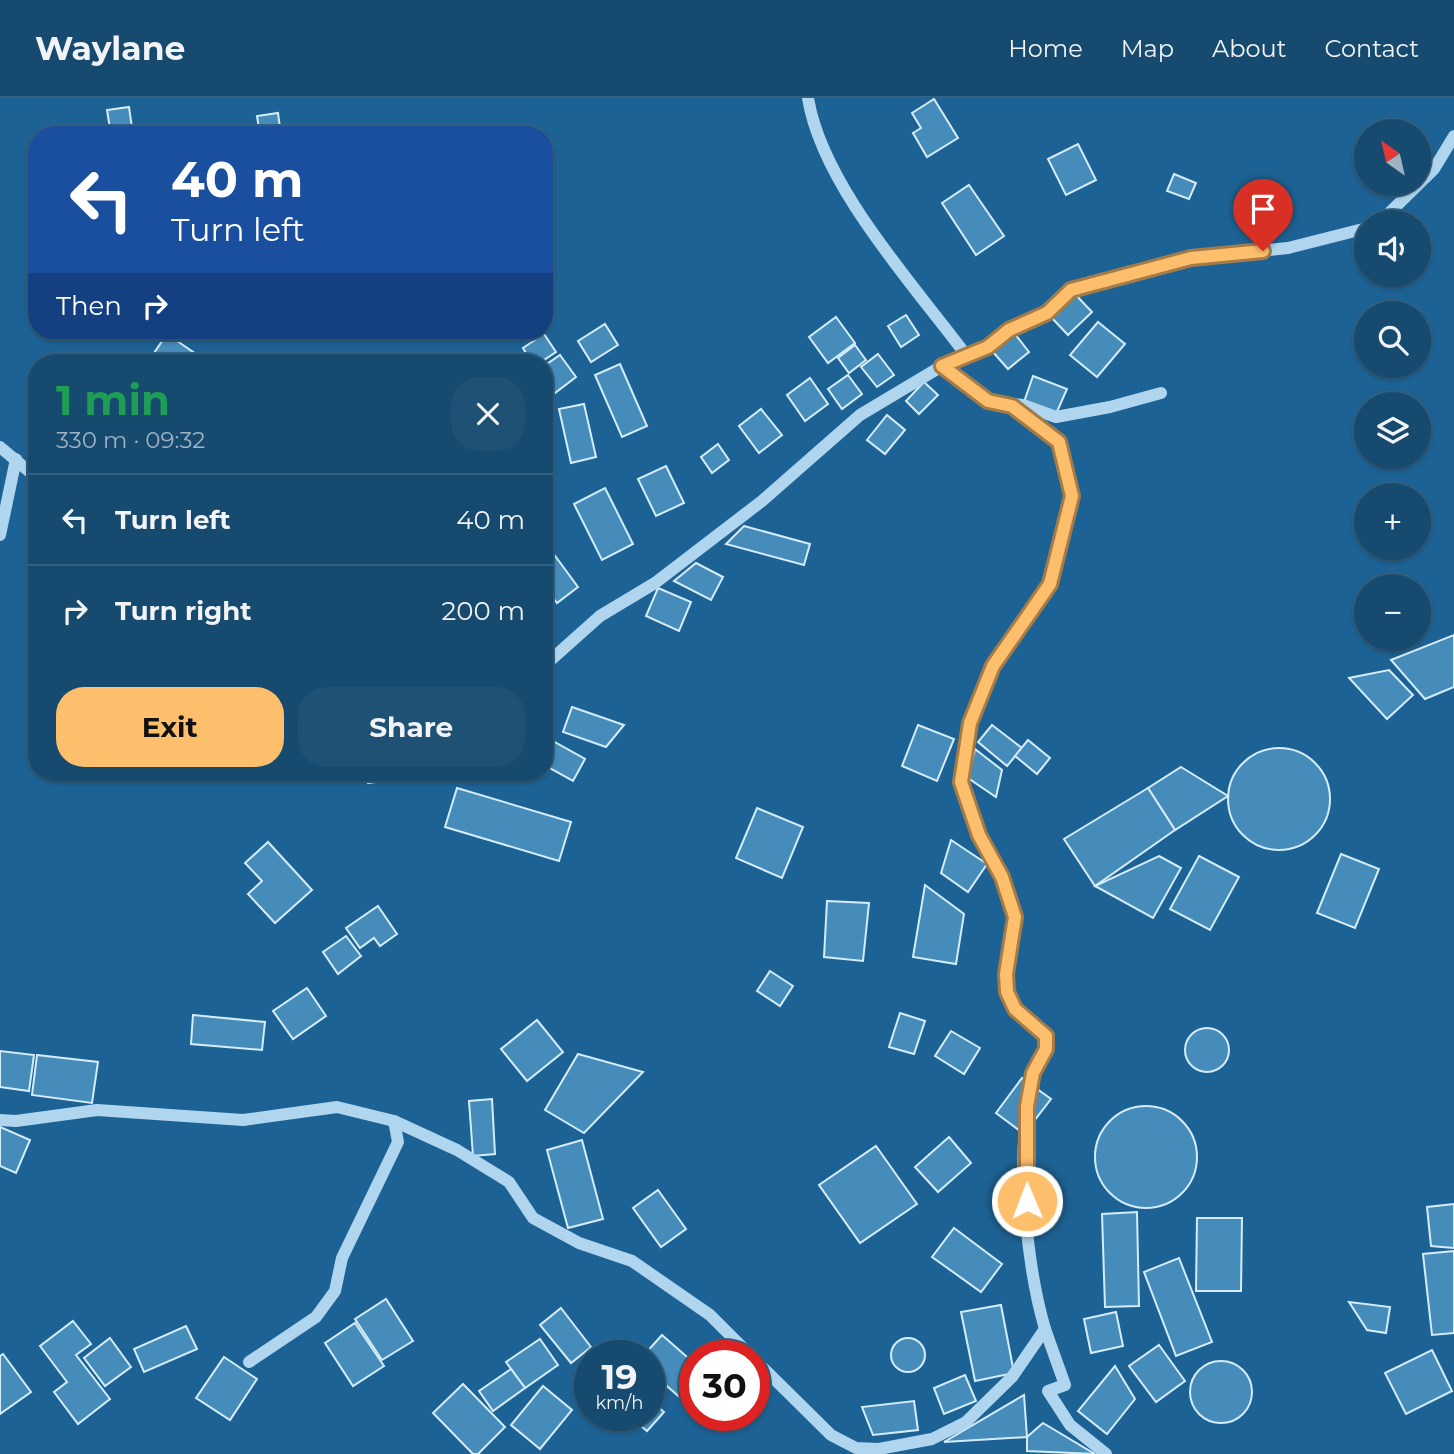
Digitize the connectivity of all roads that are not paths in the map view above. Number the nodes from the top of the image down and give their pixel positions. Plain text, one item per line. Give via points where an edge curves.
1 (808, 98) edge
2 (1454, 136) edge
3 (1392, 210) edge
4 (1354, 233) edge
5 (966, 355) junction
6 (942, 366) junction
7 (1161, 393) dead end
8 (1012, 406) junction
9 (0, 447) edge
10 (16, 459) junction
11 (28, 470) edge
12 (0, 535) edge
13 (553, 658) edge
14 (0, 1120) edge
15 (394, 1121) junction
16 (1045, 1329) junction
17 (735, 1340) edge
18 (250, 1362) dead end
19 (770, 1375) edge
20 (1106, 1454) edge

1 - 5 street via 812,120 838,181
2 - 3 street via 1434,169
4 - 5 street via 1288,248 1191,258 1071,290 1047,313
5 - 6 street
6 - 8 street via 988,401
6 - 13 street via 860,415 762,501 655,583 600,615
7 - 8 street via 1056,417 1023,405
8 - 16 street via 1059,442 1072,496 1050,584 993,666 970,723 961,782 1015,917 1007,992 1015,1009 1046,1036 1033,1073 1024,1134 1029,1252
9 - 10 street
10 - 11 street
10 - 12 street
14 - 15 street via 97,1110 243,1120 337,1107
15 - 17 street via 457,1150 509,1182 533,1218 579,1243 632,1261 710,1315
15 - 18 street via 398,1142 342,1258 335,1291 316,1317
16 - 19 street via 1012,1377 966,1422 932,1439 879,1450 856,1448 831,1435
16 - 20 street via 1065,1385 1048,1391 1070,1425

